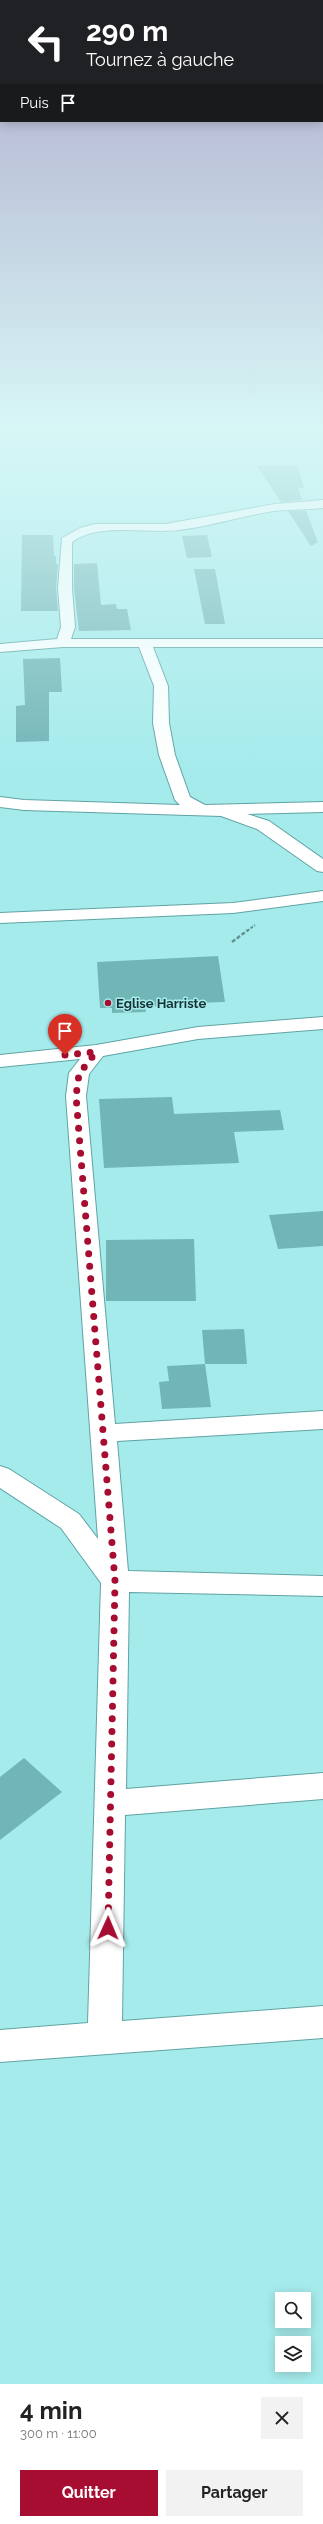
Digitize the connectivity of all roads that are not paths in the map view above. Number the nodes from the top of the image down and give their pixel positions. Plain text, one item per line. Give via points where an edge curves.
1 (66, 543) edge
2 (323, 642) edge
3 (63, 643) junction
4 (144, 643) junction
5 (0, 648) edge
6 (0, 802) edge
7 (323, 807) edge
8 (202, 810) junction
9 (323, 867) edge
10 (323, 896) edge
11 (0, 918) edge
12 (323, 1023) edge
13 (96, 1052) junction
14 (1, 1062) edge
15 (323, 1420) edge
16 (103, 1433) junction
17 (0, 1475) edge
18 (115, 1581) junction
19 (323, 1586) edge
20 (323, 1786) edge
21 (111, 1803) junction
22 (323, 2022) edge
23 (105, 2038) junction
24 (0, 2046) edge

1 - 3 street via 65,588 68,627
2 - 4 street
3 - 4 street
3 - 5 street
4 - 8 street via 161,686 161,723 183,800
6 - 8 street via 24,805
7 - 8 street
8 - 9 street via 223,811 263,824
10 - 11 street via 233,908
12 - 13 street via 198,1033
13 - 14 street
13 - 16 street via 79,1074 76,1096
15 - 16 street
16 - 18 street
17 - 18 street via 70,1521
18 - 19 street
18 - 21 street
20 - 21 street
21 - 23 street
22 - 23 street
23 - 24 street

